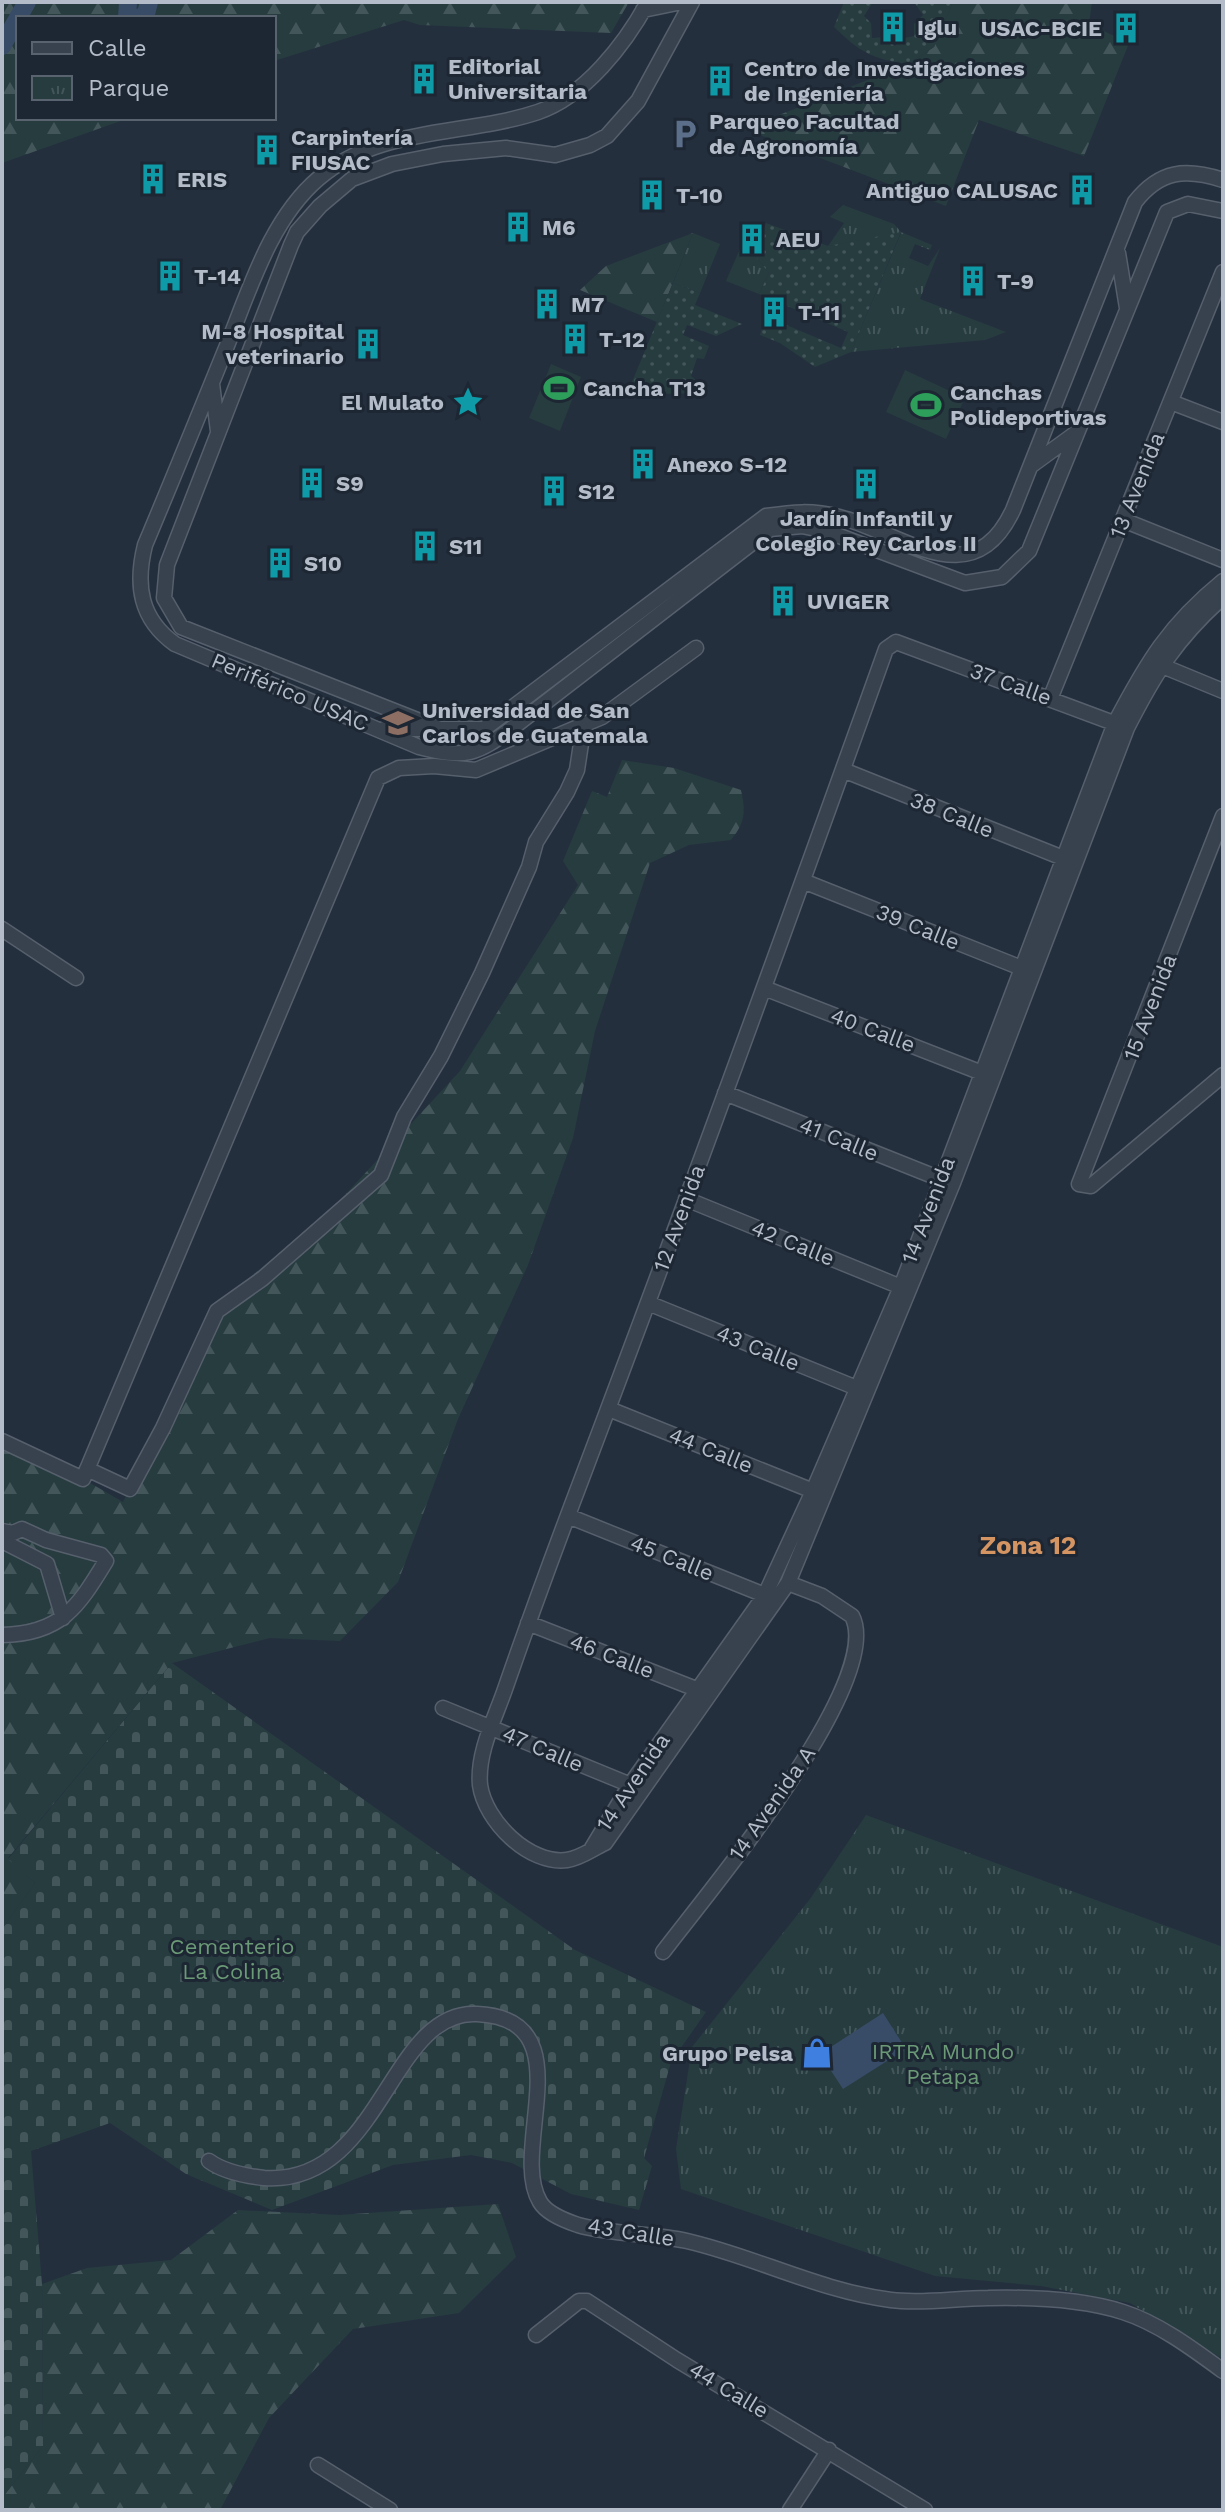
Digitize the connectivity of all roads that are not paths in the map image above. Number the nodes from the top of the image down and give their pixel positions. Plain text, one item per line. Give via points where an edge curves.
1 (682, 2) edge
2 (692, 2) edge
3 (646, 6) edge
4 (1223, 180) edge
5 (1223, 211) edge
6 (291, 245) junction
7 (1118, 253) junction
8 (259, 270) junction
9 (1223, 272) edge
10 (1218, 297) edge
11 (1127, 308) junction
12 (212, 384) junction
13 (1171, 402) junction
14 (1223, 422) edge
15 (1077, 432) junction
16 (219, 435) junction
17 (1032, 466) junction
18 (1123, 520) junction
19 (1223, 560) edge
20 (1223, 581) edge
21 (1223, 597) edge
22 (896, 642) joint
23 (696, 648) dead end
24 (1160, 665) junction
25 (280, 666) junction
26 (1223, 691) edge
27 (1050, 699) junction
28 (316, 703) junction
29 (584, 724) junction
30 (1121, 725) junction
31 (376, 729) junction
32 (440, 729) junction
33 (843, 770) junction
34 (1223, 816) edge
35 (1063, 858) junction
36 (803, 881) junction
37 (2, 929) edge
38 (1028, 970) junction
39 (76, 978) dead end
40 (764, 988) junction
41 (982, 1073) junction
42 (1223, 1075) edge
43 (725, 1093) junction
44 (946, 1181) junction
45 (686, 1199) junction
46 (901, 1287) junction
47 (648, 1303) junction
48 (862, 1390) junction
49 (609, 1409) junction
50 (2, 1441) edge
51 (87, 1469) junction
52 (813, 1491) junction
53 (568, 1516) junction
54 (2, 1531) edge
55 (2, 1541) edge
56 (788, 1583) junction
57 (770, 1597) junction
58 (63, 1618) junction
59 (528, 1623) junction
60 (2, 1635) edge
61 (696, 1689) junction
62 (443, 1708) dead end
63 (492, 1728) junction
64 (636, 1787) junction
65 (592, 1848) joint
66 (663, 1952) dead end
67 (209, 2161) dead end
68 (536, 2335) dead end
69 (1223, 2371) edge
70 (829, 2450) junction
71 (318, 2465) dead end
72 (390, 2510) edge
73 (790, 2510) edge
74 (925, 2510) edge

1 - 3 street
2 - 6 street, Periférico USAC via 642,94 599,141 566,154 506,148 443,154 364,173 320,206
3 - 8 street, Periférico USAC via 586,81 539,112 415,136 369,149 334,167 291,209
4 - 7 street, Periférico USAC via 1182,172 1153,182 1135,202
5 - 11 street, Periférico USAC via 1188,204 1167,212
6 - 8 street
6 - 16 street, Periférico USAC
7 - 11 street
7 - 17 street, Periférico USAC
8 - 12 street, Periférico USAC
9 - 10 street, 13 Avenida
10 - 13 street, 13 Avenida
11 - 15 street, Periférico USAC
12 - 16 street
12 - 28 street, Periférico USAC via 145,545 140,595 152,623 175,644
13 - 14 street
13 - 18 street, 13 Avenida
15 - 17 street
15 - 31 street, Periférico USAC via 1029,551 1002,577 978,583 952,580 826,531 802,526 770,529 484,750 451,755
16 - 25 street, Periférico USAC via 167,565 164,598 181,627
17 - 32 street, Periférico USAC via 1001,535 972,552 926,552 842,517 803,510 766,516 484,729
18 - 19 street
18 - 27 street, 13 Avenida
20 - 30 street, 14 Avenida via 1149,658
21 - 24 street, 14 Avenida
22 - 27 street, 37 Calle
22 - 33 street, 12 Avenida via 886,649
23 - 29 street via 602,717
24 - 26 street
24 - 30 street, 14 Avenida
25 - 28 street
25 - 32 street, Periférico USAC
27 - 30 street, 37 Calle
28 - 31 street, Periférico USAC
29 - 51 street via 572,781 536,842 482,973 404,1117 381,1175 262,1279 217,1311 130,1489
29 - 51 street via 476,770 399,768 378,778
30 - 35 street, 14 Avenida
30 - 38 street, 14 Avenida
31 - 32 street
33 - 35 street, 38 Calle
33 - 36 street, 12 Avenida
34 - 42 street, 15 Avenida via 1079,1178 1082,1187 1091,1186
35 - 38 street, 14 Avenida
36 - 38 street, 39 Calle
36 - 40 street, 12 Avenida
37 - 39 street
38 - 41 street, 14 Avenida
38 - 44 street, 14 Avenida
40 - 41 street, 40 Calle
40 - 43 street, 12 Avenida
41 - 44 street, 14 Avenida
43 - 44 street, 41 Calle
43 - 45 street, 12 Avenida
44 - 46 street, 14 Avenida
44 - 48 street, 14 Avenida
45 - 46 street, 42 Calle
45 - 47 street, 12 Avenida
46 - 48 street, 14 Avenida
47 - 48 street, 43 Calle
47 - 49 street, 12 Avenida
48 - 52 street, 14 Avenida
48 - 56 street, 14 Avenida
49 - 52 street, 44 Calle
49 - 53 street, 12 Avenida
50 - 51 street via 83,1479
52 - 57 street, 14 Avenida
53 - 57 street, 45 Calle
53 - 59 street, 12 Avenida
54 - 58 street via 31,1531 106,1561 80,1604
55 - 58 street via 47,1564
56 - 57 street, 14 Avenida
56 - 66 street, 14 Avenida A via 846,1609 856,1623 854,1664 805,1760
57 - 61 street, 14 Avenida
57 - 64 street, 14 Avenida
58 - 60 street via 30,1635
59 - 61 street, 46 Calle
59 - 63 street, 12 Avenida
61 - 64 street, 14 Avenida
62 - 63 street, 47 Calle
63 - 64 street, 47 Calle
63 - 65 street, 12 Avenida via 480,1767 484,1801 492,1817 546,1857 570,1859
64 - 65 street, 14 Avenida via 605,1843
67 - 69 street, 43 Calle via 218,2168 266,2178 319,2166 351,2140 433,2028 458,2016 491,2015 528,2039 535,2054 532,2181 550,2212 579,2225 686,2241 814,2283 891,2300 1006,2298 1109,2309 1154,2328
68 - 70 street, 44 Calle via 579,2301 587,2301
70 - 73 street
70 - 74 street, 44 Calle
71 - 72 street

